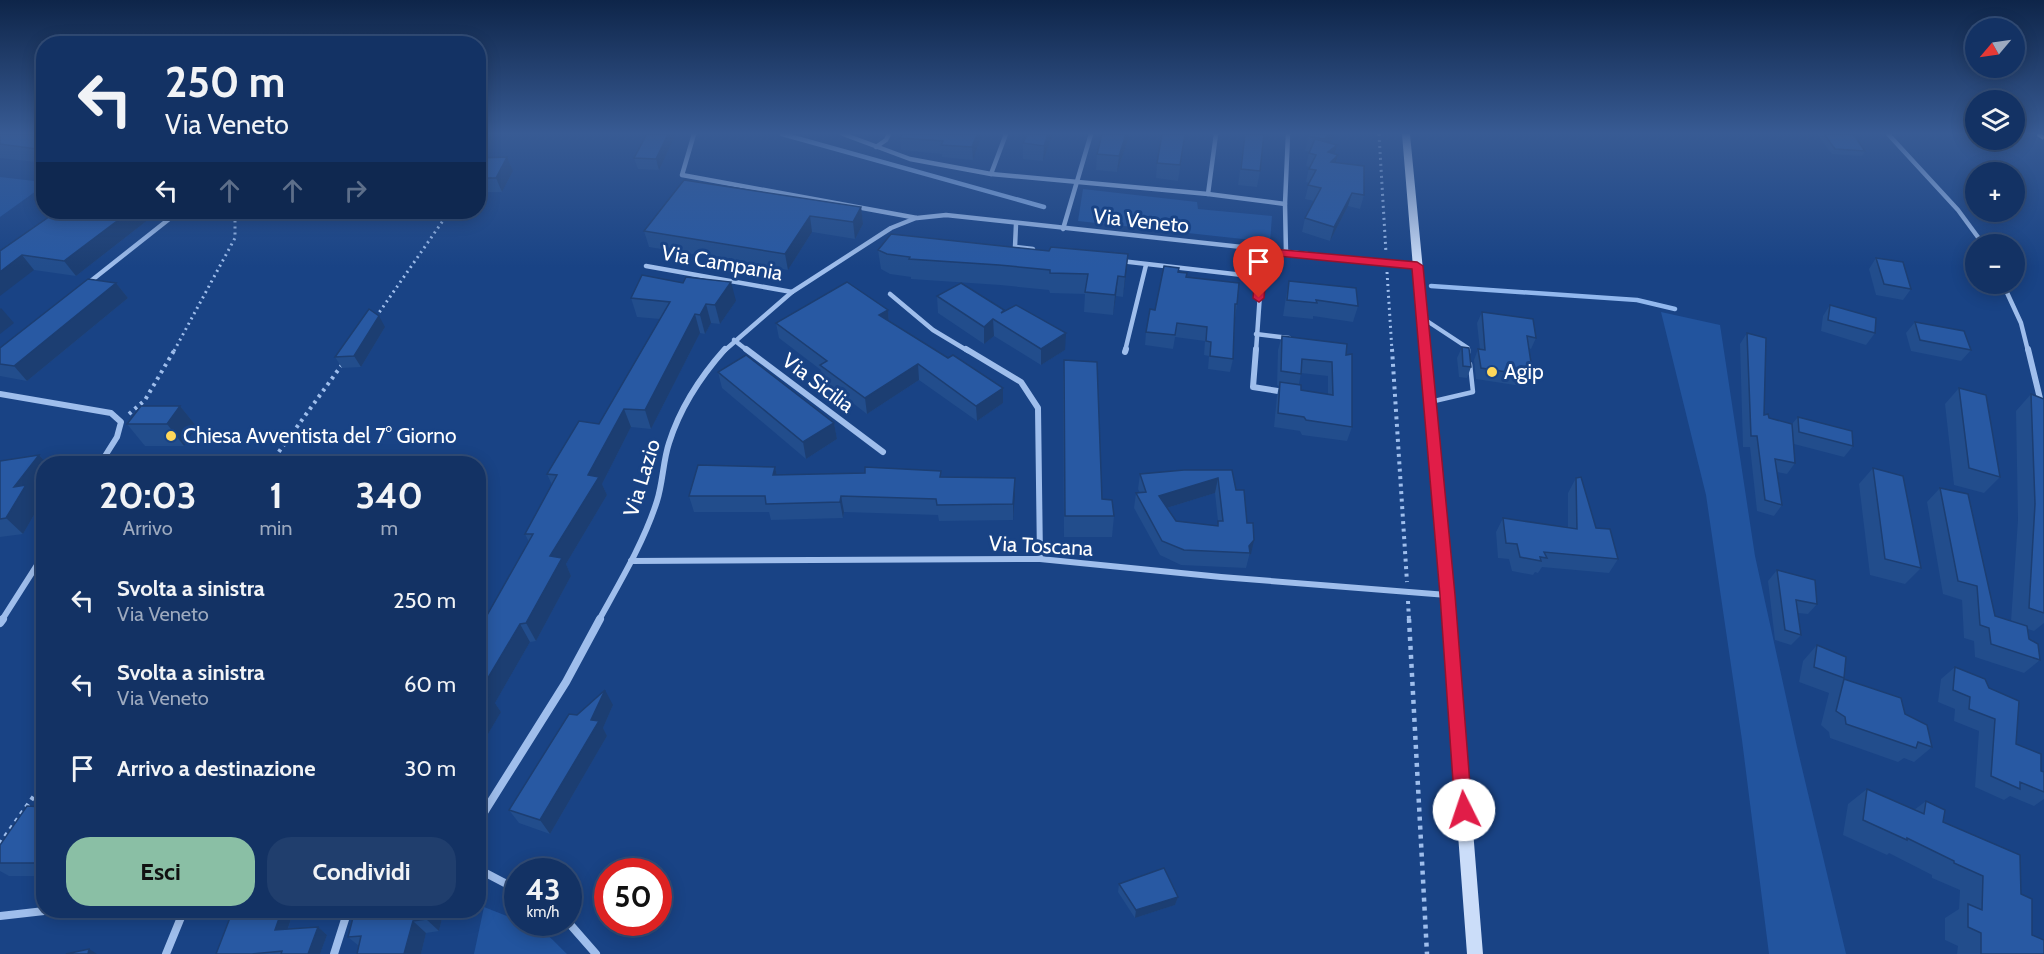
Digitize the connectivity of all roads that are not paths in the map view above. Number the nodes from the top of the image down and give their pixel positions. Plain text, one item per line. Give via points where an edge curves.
1 (701, 179) edge
2 (1039, 179) edge
3 (1077, 179) edge
4 (1210, 179) edge
5 (1286, 179) edge
6 (1410, 179) edge
7 (1929, 179) edge
8 (1076, 182) junction
9 (1208, 194) junction
10 (1285, 204) junction
11 (917, 218) junction
12 (169, 219) edge
13 (1016, 224) junction
14 (1063, 230) junction
15 (1976, 234) edge
16 (1003, 246) edge
17 (1015, 247) junction
18 (1037, 250) edge
19 (1263, 251) junction
20 (1286, 253) junction
21 (1113, 261) edge
22 (1146, 265) junction
23 (646, 266) dead end
24 (1417, 266) junction
25 (1260, 277) junction
26 (80, 290) edge
27 (792, 292) junction
28 (890, 294) dead end
29 (2008, 294) edge
30 (1422, 318) junction
31 (1256, 334) junction
32 (1291, 338) edge
33 (734, 340) junction
34 (1125, 352) dead end
35 (1288, 392) edge
36 (0, 394) edge
37 (1430, 402) junction
38 (2044, 415) edge
39 (883, 452) dead end
40 (105, 456) edge
41 (1040, 559) junction
42 (631, 561) junction
43 (36, 567) edge
44 (1447, 595) junction
45 (0, 623) edge
46 (486, 809) edge
47 (486, 873) edge
48 (504, 883) edge
49 (36, 912) edge
50 (0, 916) edge
51 (181, 918) edge
52 (345, 918) edge
53 (580, 936) edge
54 (166, 954) edge
55 (334, 954) edge
56 (596, 954) edge
57 (1475, 954) edge

1 - 11 street
2 - 8 street
3 - 8 street
4 - 9 street
5 - 10 street
6 - 24 main road
7 - 15 street
8 - 9 street
8 - 14 street
9 - 10 street
10 - 20 street
11 - 13 street, Via Veneto via 946,215
11 - 27 street, Via Lazio via 891,228
12 - 26 street
13 - 14 street, Via Veneto
13 - 17 street
14 - 19 street, Via Veneto
16 - 17 street
17 - 18 street
19 - 20 street, Via Veneto
19 - 25 street
20 - 24 street, Via Veneto
21 - 22 street, Via Veneto
22 - 25 street, Via Veneto
22 - 34 street
23 - 27 street, Via Campania
24 - 30 main road
25 - 31 street
27 - 33 street, Via Lazio
28 - 41 street via 933,330 1021,382 1038,408
29 - 38 street via 2021,323
30 - 37 main road
30 - 37 lane via 1468,348 1473,392
31 - 32 street
31 - 35 street via 1253,387
33 - 39 street, Via Sicilia
33 - 42 street, Via Lazio via 710,366 686,403 669,443 657,501
36 - 40 street via 111,413 121,422
37 - 44 main road
41 - 42 street, Via Toscana
41 - 44 street, Via Toscana
42 - 46 street, Via Lazio via 566,682
43 - 45 street
44 - 57 main road
47 - 48 street
49 - 50 street
51 - 54 street
52 - 55 street
53 - 56 street

